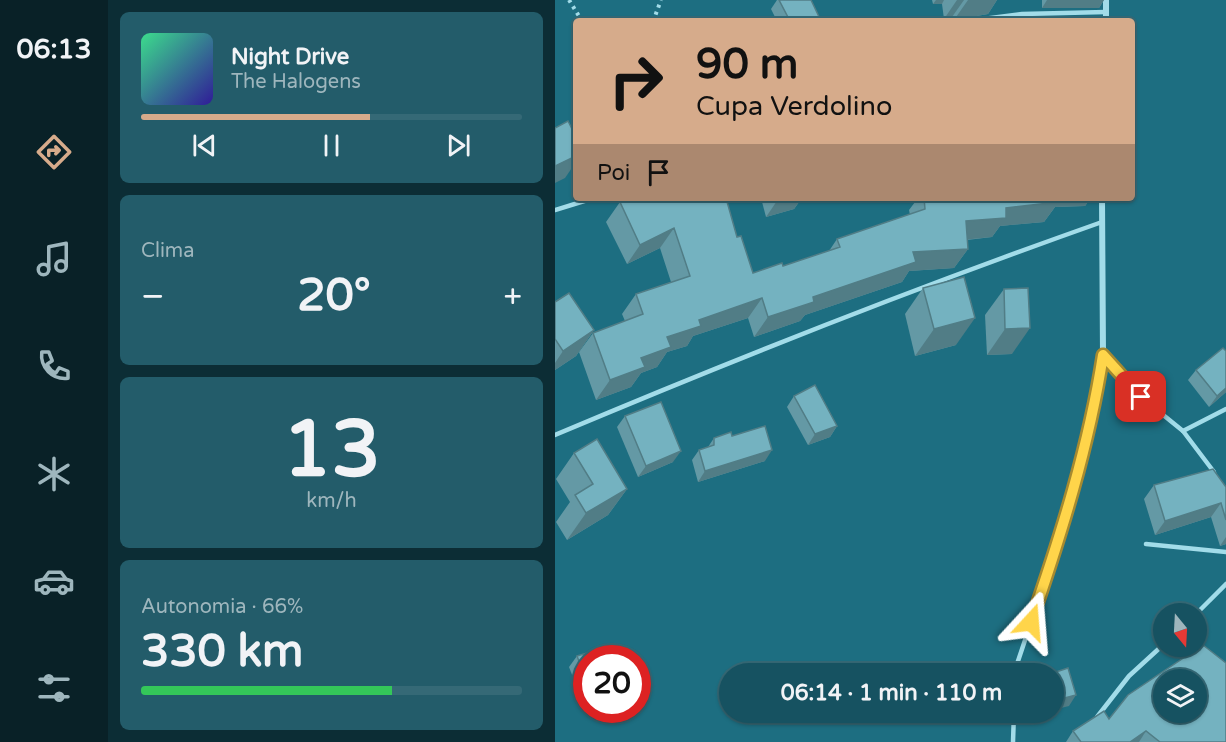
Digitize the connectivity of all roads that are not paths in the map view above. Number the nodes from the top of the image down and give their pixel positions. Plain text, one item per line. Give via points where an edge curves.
1 (1106, 0) edge
2 (1106, 12) junction
3 (991, 18) edge
4 (1106, 18) edge
5 (584, 201) edge
6 (1102, 201) edge
7 (555, 210) edge
8 (1102, 222) junction
9 (1103, 355) junction
10 (1226, 409) edge
11 (1183, 431) junction
12 (555, 435) edge
13 (1219, 478) edge
14 (1146, 544) dead end
15 (1226, 552) edge
16 (1226, 584) edge
17 (1207, 603) edge
18 (1153, 654) edge
19 (1017, 663) edge
20 (1097, 717) edge
21 (1014, 723) edge
22 (1013, 742) edge

1 - 2 street
2 - 3 lane
2 - 4 street
5 - 7 lane
6 - 8 street
8 - 9 street
8 - 12 lane via 663,389
9 - 11 lane via 1141,397
9 - 19 lane via 1095,405 1052,560
10 - 11 lane
11 - 13 lane
14 - 15 lane
16 - 17 lane
18 - 20 lane via 1129,676
21 - 22 lane

